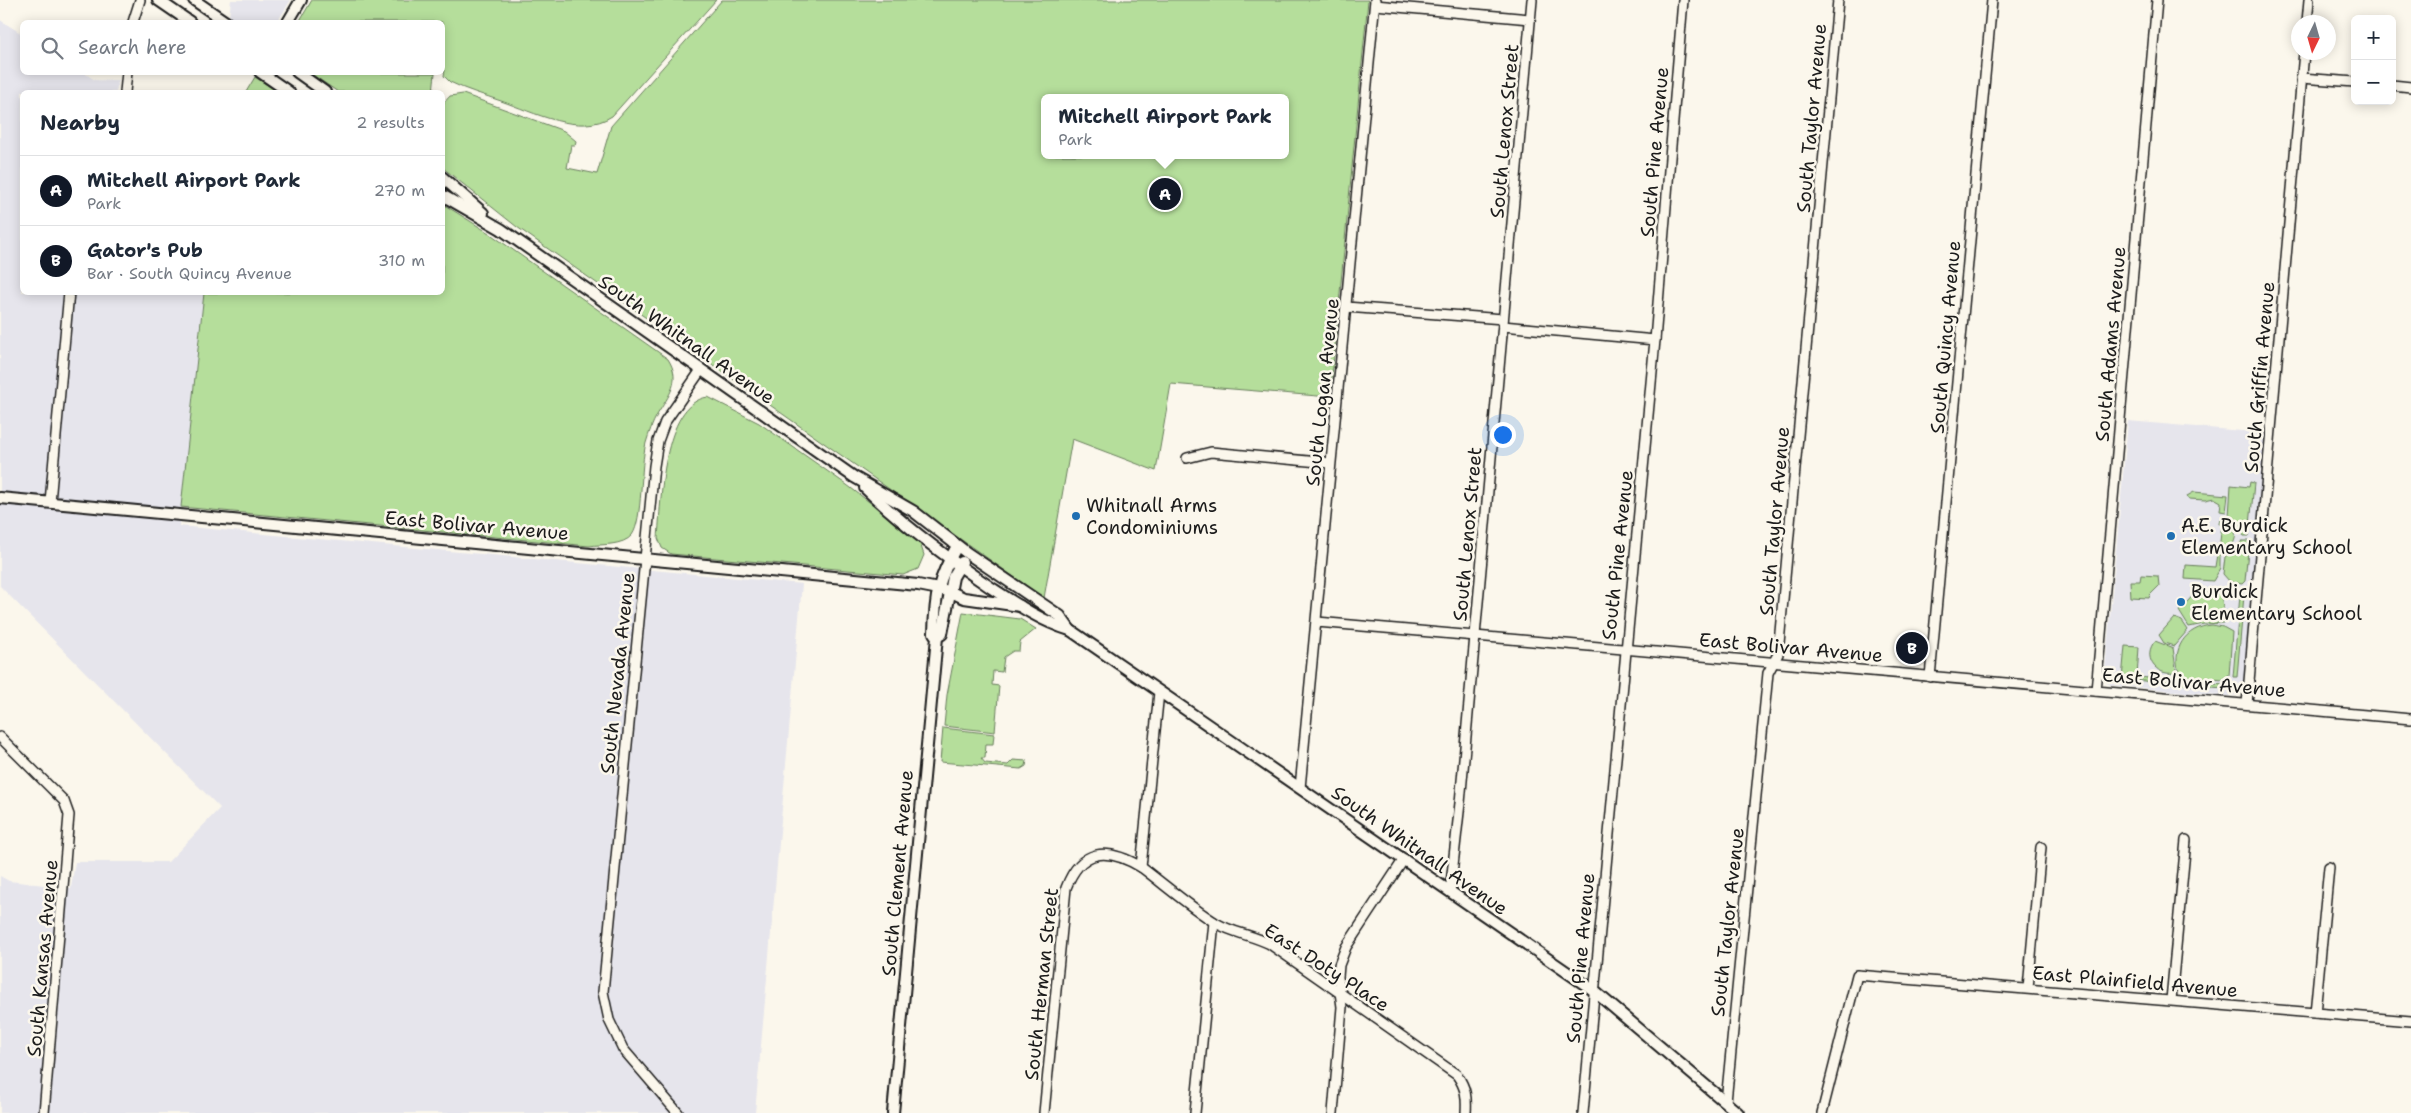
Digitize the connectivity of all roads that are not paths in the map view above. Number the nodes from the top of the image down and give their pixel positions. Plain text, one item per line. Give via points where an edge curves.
1 (140, 0) edge
2 (158, 0) edge
3 (194, 0) edge
4 (301, 0) edge
5 (1532, 0) edge
6 (1683, 0) edge
7 (1838, 0) edge
8 (1992, 0) edge
9 (2158, 0) edge
10 (2309, 0) edge
11 (1375, 2) edge
12 (2308, 15) edge
13 (1530, 19) junction
14 (133, 20) edge
15 (187, 20) edge
16 (223, 20) edge
17 (289, 20) edge
18 (2303, 60) edge
19 (127, 75) edge
20 (264, 75) edge
21 (301, 75) edge
22 (2301, 78) junction
23 (2351, 82) edge
24 (2396, 85) edge
25 (2411, 86) edge
26 (126, 90) edge
27 (286, 90) edge
28 (322, 90) edge
29 (445, 181) edge
30 (445, 197) edge
31 (501, 229) junction
32 (69, 295) edge
33 (1346, 306) junction
34 (1503, 323) junction
35 (1655, 340) junction
36 (701, 370) junction
37 (1187, 458) dead end
38 (1330, 463) junction
39 (854, 477) junction
40 (0, 498) edge
41 (50, 502) junction
42 (957, 546) junction
43 (967, 553) junction
44 (950, 558) junction
45 (644, 559) junction
46 (960, 566) junction
47 (937, 588) junction
48 (949, 591) junction
49 (1020, 606) junction
50 (1317, 622) junction
51 (1070, 630) junction
52 (937, 637) junction
53 (1474, 637) junction
54 (1624, 650) junction
55 (1772, 663) junction
56 (1930, 677) junction
57 (1159, 692) junction
58 (2096, 692) junction
59 (2247, 704) junction
60 (2411, 719) edge
61 (0, 737) edge
62 (1300, 788) junction
63 (2186, 840) dead end
64 (2041, 848) dead end
65 (1404, 859) junction
66 (1141, 867) junction
67 (2329, 867) dead end
68 (1450, 892) junction
69 (1214, 922) junction
70 (2028, 988) junction
71 (1593, 990) junction
72 (1340, 993) junction
73 (2171, 1000) junction
74 (2315, 1013) junction
75 (2411, 1021) edge
76 (1726, 1102) junction
77 (44, 1113) edge
78 (678, 1113) edge
79 (893, 1113) edge
80 (1044, 1113) edge
81 (1195, 1113) edge
82 (1333, 1113) edge
83 (1466, 1113) edge
84 (1582, 1113) edge
85 (1738, 1113) edge
86 (1822, 1113) edge

1 - 14 street
2 - 15 street
3 - 16 street
4 - 17 street
5 - 13 street, South Lenox Street
6 - 35 street, South Pine Avenue
7 - 55 street, South Taylor Avenue via 1779,644 1778,654
8 - 56 street, South Quincy Avenue
9 - 58 street, South Adams Avenue
10 - 12 street
11 - 13 street
11 - 33 street, South Logan Avenue
13 - 34 street, South Lenox Street
18 - 22 street, South Griffin Avenue
19 - 26 street
20 - 27 street
21 - 28 street
22 - 23 street
22 - 59 street, South Griffin Avenue
24 - 25 street
29 - 31 street, South Whitnall Avenue
30 - 31 street, South Whitnall Avenue
31 - 36 street, South Whitnall Avenue
32 - 41 street
33 - 34 street
33 - 38 street, South Logan Avenue
34 - 35 street
34 - 53 street, South Lenox Street
35 - 54 street, South Pine Avenue
36 - 39 street, South Whitnall Avenue
36 - 45 street, South Nevada Avenue via 665,422 658,441
37 - 38 street via 1211,452
38 - 50 street, South Logan Avenue
39 - 42 street, South Whitnall Avenue via 913,511
39 - 44 street, South Whitnall Avenue via 890,512
40 - 41 street, East Bolivar Avenue
41 - 45 street, East Bolivar Avenue
42 - 43 street, South Whitnall Avenue
42 - 44 street, South Clement Avenue
43 - 46 street, South Clement Avenue
43 - 51 street, South Whitnall Avenue via 1060,616
44 - 46 street, South Whitnall Avenue
44 - 47 street, South Clement Avenue
45 - 47 street, East Bolivar Avenue
45 - 78 street, South Nevada Avenue via 603,992 609,1020 624,1049
46 - 48 street, South Clement Avenue
46 - 49 street, South Whitnall Avenue
47 - 48 street, East Bolivar Avenue
47 - 52 street, South Clement Avenue via 934,633
48 - 49 street, East Bolivar Avenue via 964,598
48 - 52 street, South Clement Avenue via 942,634
49 - 51 street, South Whitnall Avenue
50 - 53 street, East Bolivar Avenue
50 - 62 street, South Logan Avenue
51 - 57 street, South Whitnall Avenue
52 - 79 street, South Clement Avenue
53 - 54 street, East Bolivar Avenue
53 - 68 street, South Lenox Street
54 - 55 street, East Bolivar Avenue
54 - 71 street, South Pine Avenue
55 - 56 street, East Bolivar Avenue
55 - 76 street, South Taylor Avenue via 1768,672
56 - 58 street, East Bolivar Avenue
57 - 62 street, South Whitnall Avenue
57 - 66 street
58 - 59 street, East Bolivar Avenue
59 - 60 street, East Bolivar Avenue
61 - 77 street, South Kansas Avenue via 59,796 70,824
62 - 65 street, South Whitnall Avenue
63 - 73 street
64 - 70 street
65 - 68 street, South Whitnall Avenue
65 - 72 street via 1346,947 1338,975
66 - 69 street, East Doty Place
66 - 80 street, South Herman Street via 1114,854 1102,853 1076,868 1066,888
67 - 74 street
68 - 71 street, South Whitnall Avenue
69 - 72 street, East Doty Place via 1270,944
69 - 81 street
70 - 73 street, East Plainfield Avenue
70 - 86 street, East Plainfield Avenue via 1857,975
71 - 76 street, South Whitnall Avenue
71 - 84 street, South Pine Avenue
72 - 82 street via 1342,1007
72 - 83 street, East Doty Place via 1457,1074 1467,1098
73 - 74 street, East Plainfield Avenue
74 - 75 street, East Plainfield Avenue
76 - 85 street, South Whitnall Avenue

